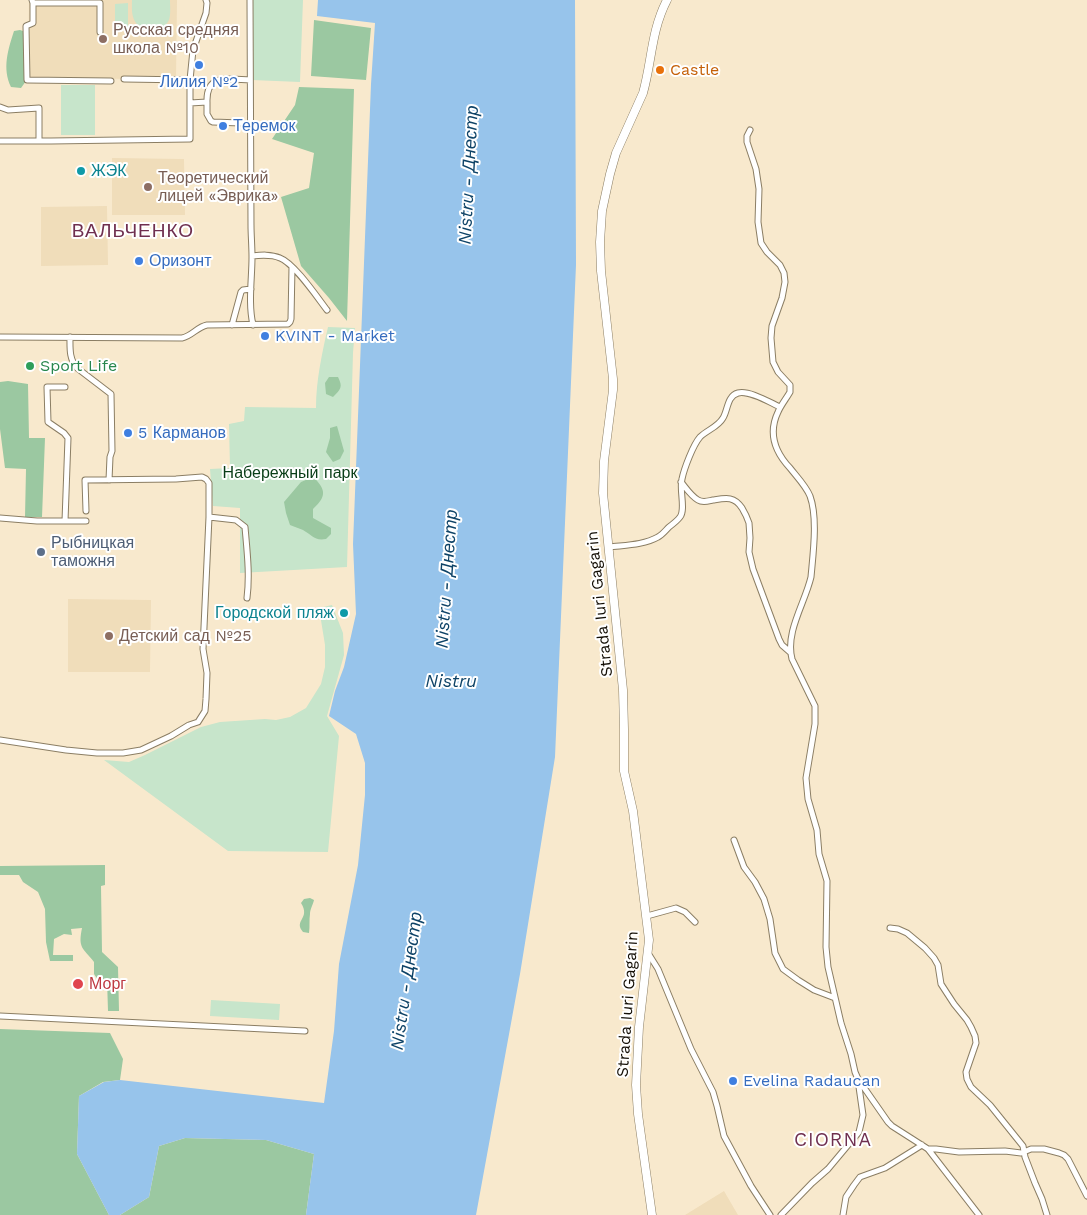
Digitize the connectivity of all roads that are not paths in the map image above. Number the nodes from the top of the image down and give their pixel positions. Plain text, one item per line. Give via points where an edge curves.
1 (206, 0) edge
2 (250, 0) edge
3 (667, 0) edge
4 (33, 1) edge
5 (100, 32) dead end
6 (124, 79) dead end
7 (190, 80) junction
8 (250, 80) junction
9 (111, 82) dead end
10 (207, 102) junction
11 (190, 103) junction
12 (0, 107) edge
13 (241, 123) dead end
14 (750, 130) dead end
15 (0, 141) edge
16 (39, 141) junction
17 (252, 256) junction
18 (292, 267) junction
19 (251, 290) junction
20 (327, 310) dead end
21 (232, 325) junction
22 (253, 325) junction
23 (0, 337) edge
24 (70, 337) junction
25 (65, 387) dead end
26 (780, 407) junction
27 (109, 480) junction
28 (681, 482) junction
29 (86, 511) dead end
30 (0, 518) edge
31 (209, 518) junction
32 (65, 521) junction
33 (86, 521) dead end
34 (609, 547) junction
35 (247, 598) dead end
36 (790, 652) junction
37 (0, 740) edge
38 (734, 840) dead end
39 (647, 916) junction
40 (695, 922) dead end
41 (890, 928) dead end
42 (648, 953) junction
43 (835, 998) junction
44 (0, 1016) edge
45 (305, 1031) dead end
46 (858, 1079) junction
47 (922, 1145) junction
48 (928, 1150) junction
49 (1025, 1151) junction
50 (1087, 1196) edge
51 (652, 1215) edge
52 (770, 1215) edge
53 (781, 1215) edge
54 (843, 1215) edge
55 (979, 1215) edge
56 (1047, 1215) edge

1 - 7 street via 206,12 193,50
2 - 8 street
3 - 34 main road, Strada Iuri Gagarin via 652,42 646,85 616,153 602,211 601,271 613,379 603,471
4 - 5 street via 100,4
4 - 9 street via 33,23 26,26 27,80
6 - 7 street
7 - 11 street
8 - 10 street via 218,80 206,92
8 - 17 street
10 - 11 street
10 - 13 street via 211,121
11 - 16 street via 190,139
12 - 16 street via 8,110 39,108
14 - 26 street via 747,136 759,189 758,222 762,244 780,264 785,282 772,326 773,362 790,385 790,392
15 - 16 street
17 - 18 street via 278,257
17 - 19 street
18 - 20 street
18 - 22 street via 290,322
19 - 21 street via 241,292
19 - 22 street
21 - 22 street
21 - 24 street via 203,326 189,337 182,338
23 - 24 street
24 - 27 street via 72,363 111,394
25 - 32 street via 47,387 48,422 68,438
26 - 28 street via 746,392 733,395 723,420 699,438
26 - 36 street via 774,426 775,445 808,493 814,516 811,577 795,621
27 - 29 street via 86,480
27 - 31 street via 202,477 209,482
28 - 34 street via 682,513 663,533 646,542
28 - 36 street via 698,500 730,499 738,503 749,523 750,559 760,591 779,640
30 - 32 street
31 - 35 street via 236,520 245,527
31 - 37 street via 203,649 206,699 205,711 198,722 141,750 123,753 66,750
32 - 33 street
34 - 39 main road, Strada Iuri Gagarin via 622,690 623,762
36 - 43 street via 816,713 806,778 827,882 826,947
38 - 43 street via 744,867 764,899 775,953 783,969 814,990
39 - 40 street via 676,908
39 - 42 main road, Strada Iuri Gagarin
41 - 49 street via 907,933 936,962 941,984 975,1036 976,1047 966,1072 968,1083
42 - 51 main road, Strada Iuri Gagarin via 636,1085
42 - 52 street via 713,1092 724,1136
43 - 46 street
44 - 45 street
46 - 47 street via 892,1126
46 - 53 street via 863,1115 859,1132 837,1160
47 - 48 street
47 - 54 street via 885,1168 860,1177 846,1197
48 - 49 street
48 - 55 street
49 - 50 street via 1044,1149 1064,1155
49 - 56 street

